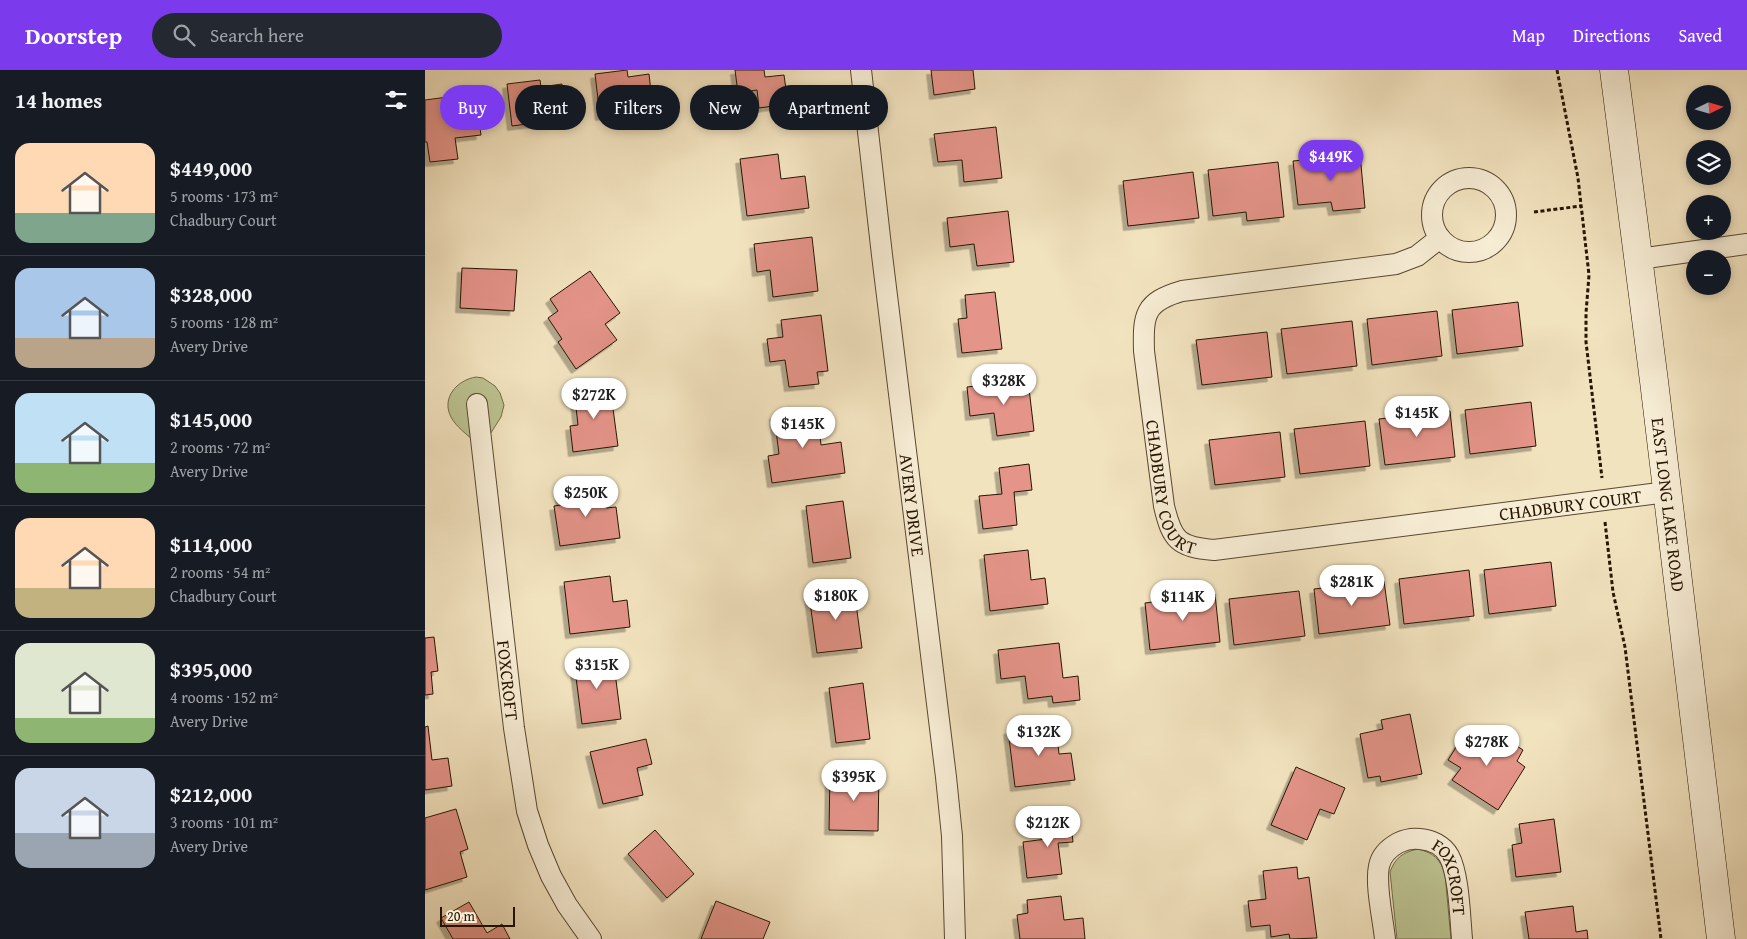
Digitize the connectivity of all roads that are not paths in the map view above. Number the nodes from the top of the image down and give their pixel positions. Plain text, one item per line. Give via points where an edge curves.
1 (861, 70) edge
2 (1614, 70) edge
3 (1440, 238) dead end
4 (1747, 244) edge
5 (1639, 259) junction
6 (477, 404) dead end
7 (1667, 492) junction
8 (591, 939) edge
9 (955, 939) edge
10 (1385, 939) edge
11 (1462, 939) edge
12 (1721, 939) edge

1 - 9 street, AVERY DRIVE via 946,777 952,836
2 - 5 main road, EAST LONG LAKE ROAD
3 - 7 street, CHADBURY COURT via 1417,256 1396,264 1182,291 1154,303 1146,315 1144,351 1164,506 1169,526 1180,542 1194,548 1214,550
4 - 5 street
5 - 7 main road, EAST LONG LAKE ROAD
6 - 8 street, FOXCROFT via 514,728 527,811 551,876
7 - 12 main road, EAST LONG LAKE ROAD
10 - 11 street, FOXCROFT via 1379,864 1392,846 1415,838 1439,845 1449,855 1455,872

